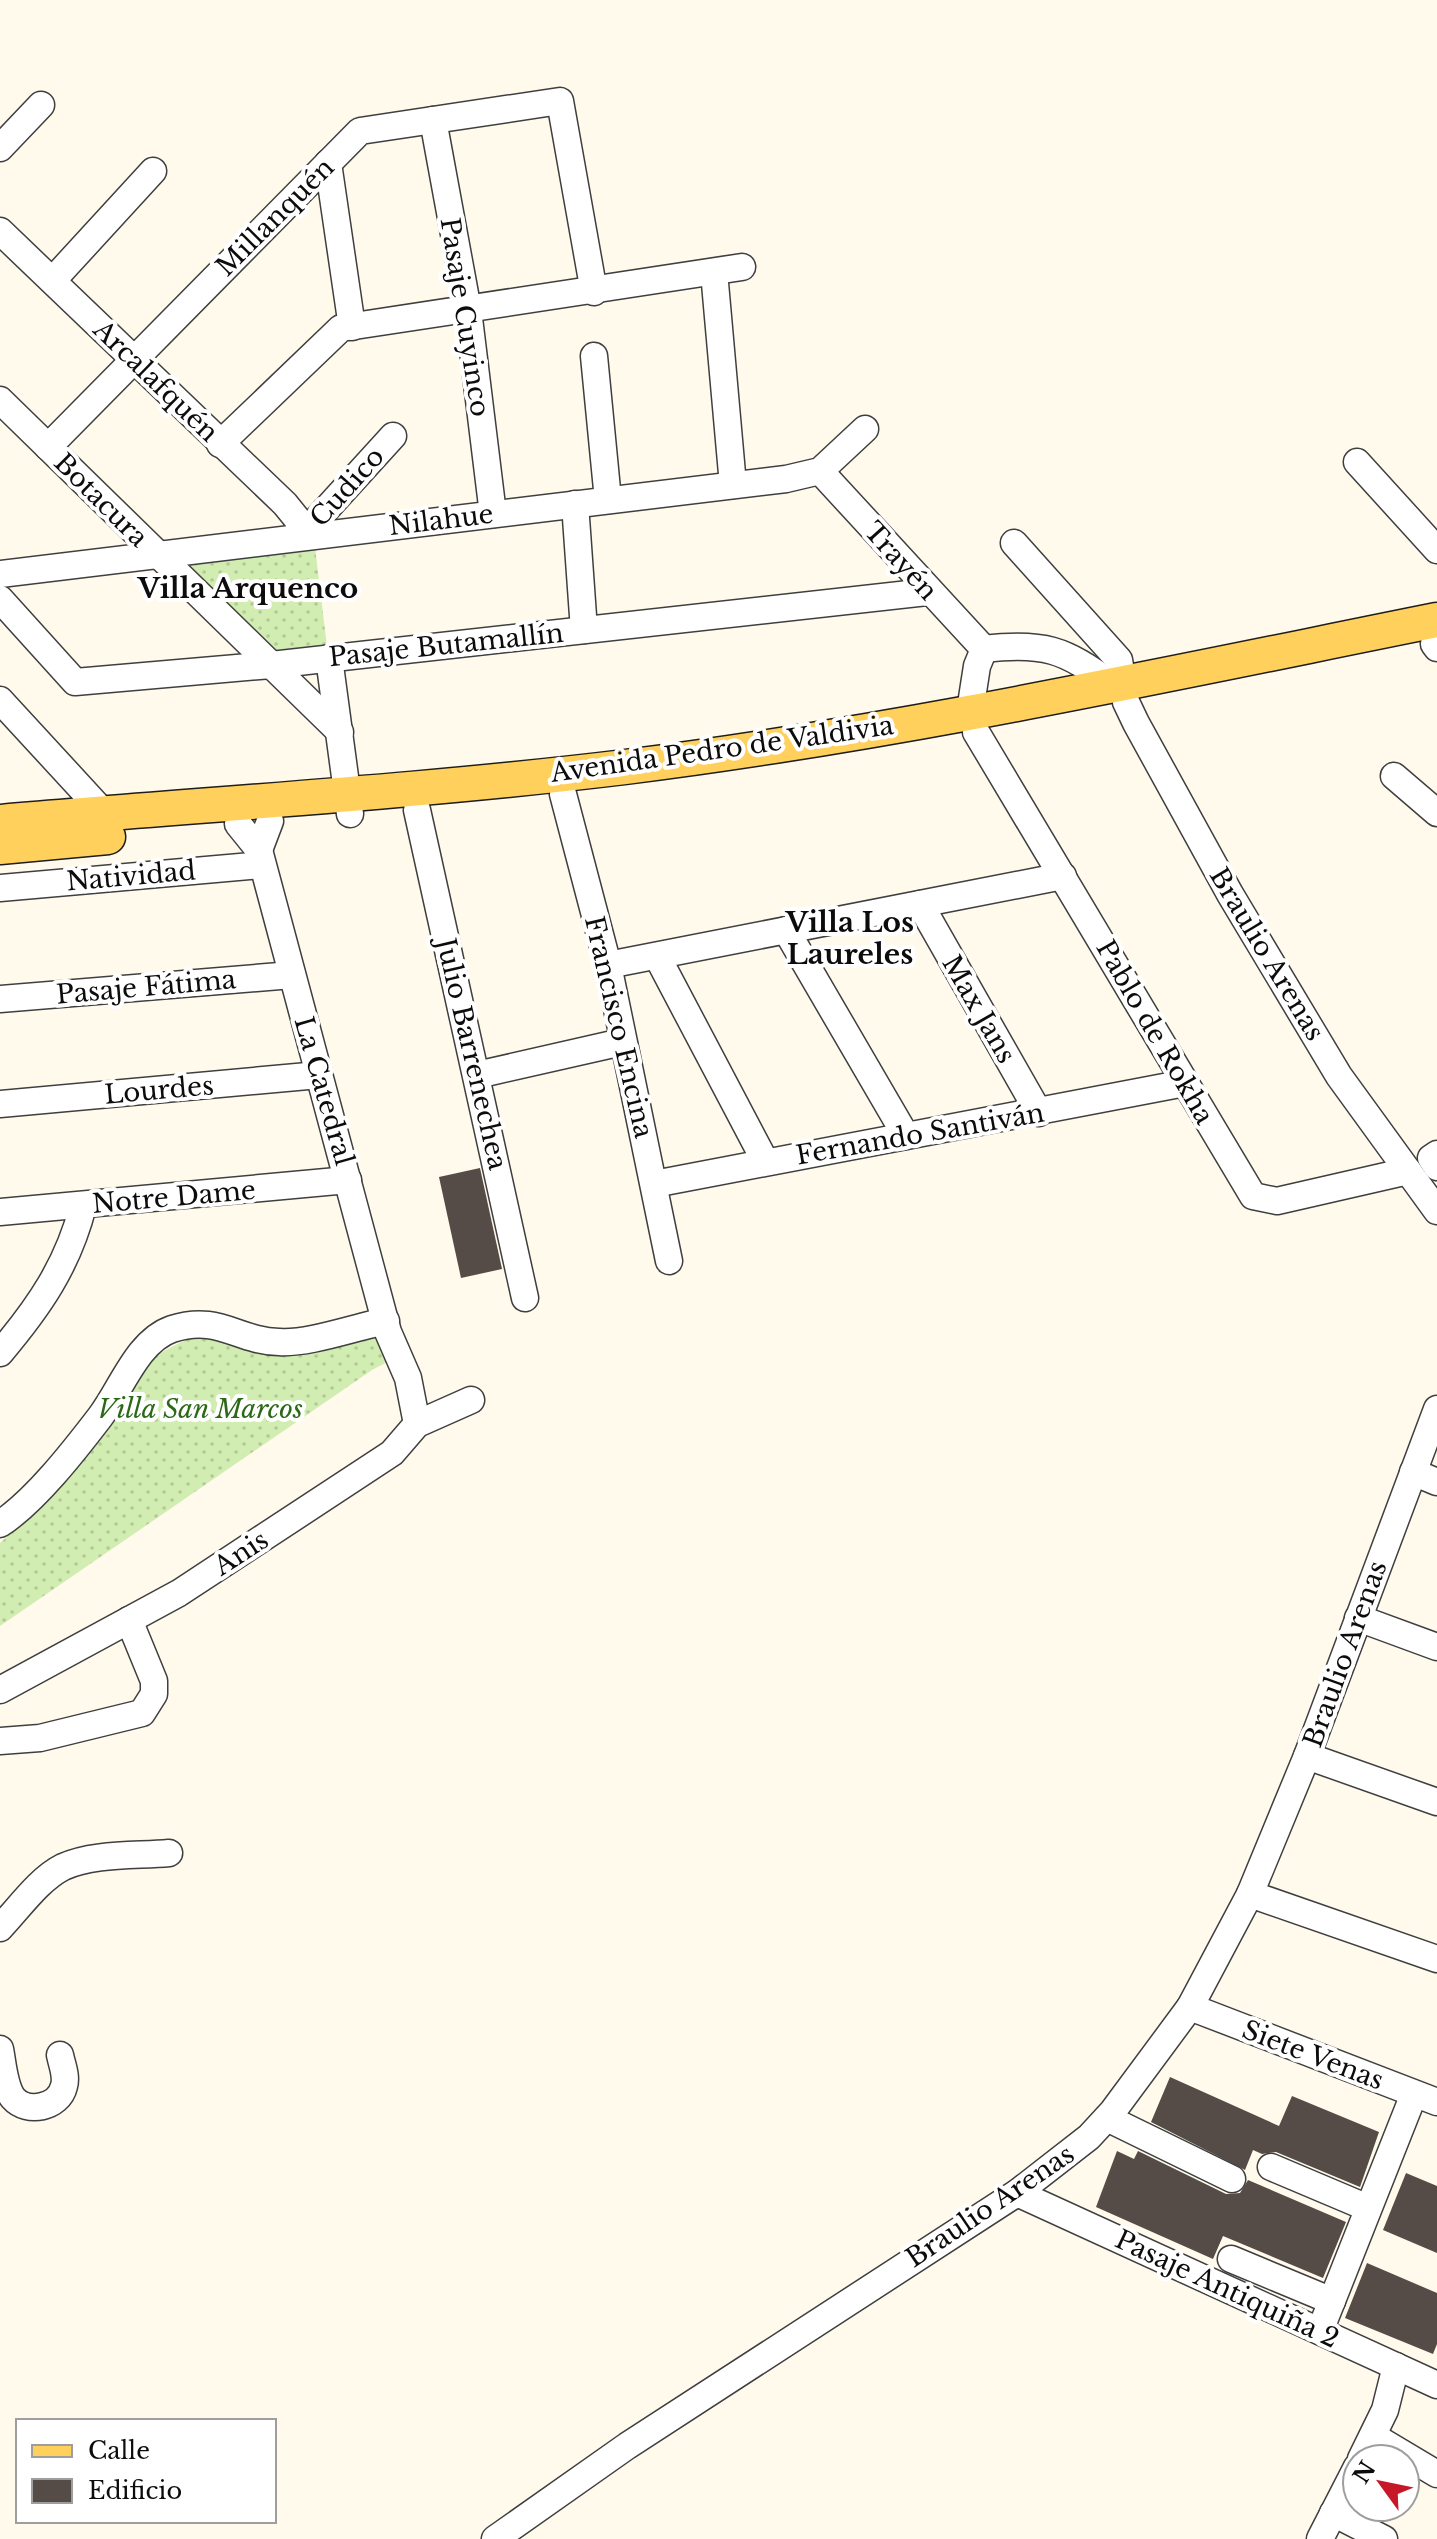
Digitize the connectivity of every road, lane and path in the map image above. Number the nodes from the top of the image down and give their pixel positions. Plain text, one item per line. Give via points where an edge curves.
1 (41, 105) dead end
2 (433, 120) junction
3 (0, 148) edge
4 (328, 163) junction
5 (153, 171) dead end
6 (0, 231) edge
7 (742, 267) dead end
8 (714, 272) junction
9 (53, 280) junction
10 (594, 292) junction
11 (468, 310) junction
12 (352, 327) junction
13 (594, 356) dead end
14 (134, 359) junction
15 (0, 400) edge
16 (865, 429) dead end
17 (393, 436) dead end
18 (220, 444) junction
19 (48, 447) junction
20 (1357, 462) dead end
21 (820, 471) junction
22 (733, 485) junction
23 (608, 500) junction
24 (575, 504) junction
25 (493, 514) junction
26 (301, 537) junction
27 (1014, 543) dead end
28 (1437, 550) edge
29 (156, 555) junction
30 (0, 580) edge
31 (927, 592) junction
32 (584, 630) junction
33 (1436, 639) edge
34 (984, 649) junction
35 (329, 658) junction
36 (271, 665) junction
37 (1121, 690) junction
38 (0, 700) edge
39 (973, 721) junction
40 (340, 732) junction
41 (1394, 776) dead end
42 (563, 794) junction
43 (348, 803) junction
44 (417, 810) junction
45 (104, 813) junction
46 (1437, 813) edge
47 (0, 822) edge
48 (257, 840) junction
49 (0, 847) edge
50 (1063, 876) junction
51 (0, 888) edge
52 (920, 904) junction
53 (786, 930) junction
54 (657, 956) junction
55 (608, 965) junction
56 (292, 975) junction
57 (0, 999) edge
58 (622, 1042) junction
59 (319, 1075) junction
60 (477, 1075) junction
61 (1185, 1083) junction
62 (0, 1104) edge
63 (1039, 1113) junction
64 (906, 1136) junction
65 (1437, 1154) edge
66 (765, 1161) junction
67 (1437, 1167) edge
68 (1408, 1171) junction
69 (348, 1180) junction
70 (654, 1184) junction
71 (83, 1206) junction
72 (1437, 1211) edge
73 (0, 1212) edge
74 (669, 1261) dead end
75 (525, 1298) dead end
76 (30, 1317) junction
77 (0, 1319) edge
78 (387, 1327) junction
79 (0, 1353) edge
80 (471, 1400) dead end
81 (1437, 1409) edge
82 (417, 1424) junction
83 (1425, 1477) edge
84 (0, 1524) edge
85 (1358, 1618) junction
86 (129, 1620) junction
87 (1437, 1647) edge
88 (0, 1690) edge
89 (0, 1741) edge
90 (1307, 1756) junction
91 (1437, 1802) edge
92 (169, 1853) dead end
93 (1250, 1894) junction
94 (0, 1928) edge
95 (1437, 1959) edge
96 (1190, 2007) junction
97 (0, 2049) edge
98 (60, 2055) dead end
99 (1431, 2099) edge
100 (1107, 2118) junction
101 (1271, 2167) dead end
102 (1232, 2179) dead end
103 (1017, 2193) junction
104 (1368, 2208) junction
105 (1231, 2259) dead end
106 (1332, 2301) junction
107 (1320, 2331) junction
108 (1396, 2366) junction
109 (1437, 2385) edge
110 (1369, 2443) edge
111 (1341, 2498) edge
112 (1333, 2513) junction
113 (495, 2539) edge
114 (1320, 2539) edge
115 (1384, 2539) edge

1 - 3 street
2 - 4 street, Millanquén via 360,131
2 - 10 street, Millanquén via 560,101
2 - 11 street, Pasaje Cuyinco
4 - 12 street
4 - 14 street, Millanquén
5 - 9 street
6 - 9 street, Arcalafquén
7 - 8 street
8 - 10 street
8 - 22 street
9 - 14 street, Arcalafquén
10 - 11 street
11 - 12 street
11 - 25 street, Pasaje Cuyinco
12 - 18 street via 330,334
13 - 23 street
14 - 18 street, Arcalafquén
14 - 19 street, Millanquén
15 - 19 street, Botacura
16 - 21 street
17 - 26 street, Cudico
18 - 26 street, Arcalafquén via 285,504 298,520
19 - 29 street, Botacura
20 - 28 street
21 - 22 street, Nilahue
21 - 31 street, Trayén
22 - 23 street, Nilahue
23 - 24 street, Nilahue
24 - 25 street, Nilahue
24 - 32 street
25 - 26 street, Nilahue
26 - 29 street, Nilahue
27 - 37 street, Braulio Arenas via 1119,660
29 - 30 street, Nilahue
29 - 36 street, Botacura
30 - 36 street, Pasaje Butamallín via 75,682
31 - 32 street, Pasaje Butamallín
31 - 34 street, Trayén
32 - 35 street, Pasaje Butamallín
33 - 37 main road, Avenida Pedro de Valdivia
34 - 37 street via 1034,645 1058,651
34 - 39 street via 977,666
35 - 36 street, Pasaje Butamallín
35 - 40 street
36 - 40 street, Botacura
37 - 39 main road, Avenida Pedro de Valdivia
37 - 68 street, Braulio Arenas via 1253,932 1339,1076
38 - 45 street
39 - 42 main road, Avenida Pedro de Valdivia
39 - 43 main road, Avenida Pedro de Valdivia
39 - 50 street, Pablo de Rokha
40 - 43 street
41 - 46 street
42 - 44 main road, Avenida Pedro de Valdivia
42 - 55 street, Francisco Encina
43 - 44 main road, Avenida Pedro de Valdivia
43 - 45 main road, Avenida Pedro de Valdivia
43 - 48 main road, Avenida Pedro de Valdivia
44 - 60 street, Julio Barrenechea
45 - 47 main road, Avenida Pedro de Valdivia
48 - 49 main road, Avenida Pedro de Valdivia
48 - 51 street, Natividad
48 - 56 street, La Catedral
50 - 52 street
50 - 61 street, Pablo de Rokha
52 - 53 street
52 - 63 street, Max Jans
53 - 54 street
53 - 64 street
54 - 55 street
54 - 66 street
55 - 58 street, Francisco Encina
56 - 57 street, Pasaje Fátima
56 - 59 street, La Catedral
58 - 60 street
58 - 70 street, Francisco Encina
59 - 62 street, Lourdes
59 - 69 street, La Catedral
60 - 75 street, Julio Barrenechea
61 - 63 street, Fernando Santiván
61 - 68 street, Pablo de Rokha via 1246,1187 1260,1200 1277,1201
63 - 64 street, Fernando Santiván
64 - 66 street, Fernando Santiván
65 - 67 street via 1431,1158
66 - 70 street, Fernando Santiván
68 - 72 street, Braulio Arenas
69 - 71 street, Notre Dame
69 - 78 street, La Catedral
70 - 74 street, Francisco Encina
71 - 73 street, Notre Dame
71 - 76 street via 56,1280
76 - 77 street
76 - 79 street
78 - 82 street, La Catedral via 408,1378
78 - 84 street via 282,1343 219,1324 171,1330 152,1342 101,1416
80 - 82 street, Anis
81 - 83 street, Braulio Arenas
82 - 86 street, Anis via 392,1453 179,1593
83 - 85 street, Braulio Arenas
85 - 87 street
85 - 90 street, Braulio Arenas
86 - 88 street, Anis
86 - 89 street via 154,1681 154,1694 142,1713 40,1738
90 - 91 street
90 - 93 street, Braulio Arenas
92 - 94 street via 64,1867
93 - 95 street
93 - 96 street, Braulio Arenas
96 - 99 street, Siete Venas
96 - 100 street, Braulio Arenas
97 - 98 street via 12,2096 31,2107 51,2103 61,2094 65,2081
99 - 104 street
100 - 102 street
100 - 103 street, Braulio Arenas
101 - 104 street
103 - 107 street, Pasaje Antiquiña 2
103 - 113 street, Braulio Arenas via 627,2446
104 - 106 street
105 - 106 street
106 - 107 street
107 - 108 street, Pasaje Antiquiña 2
108 - 109 street, Pasaje Antiquiña 2
108 - 110 street
111 - 112 street
112 - 114 street
112 - 115 street

